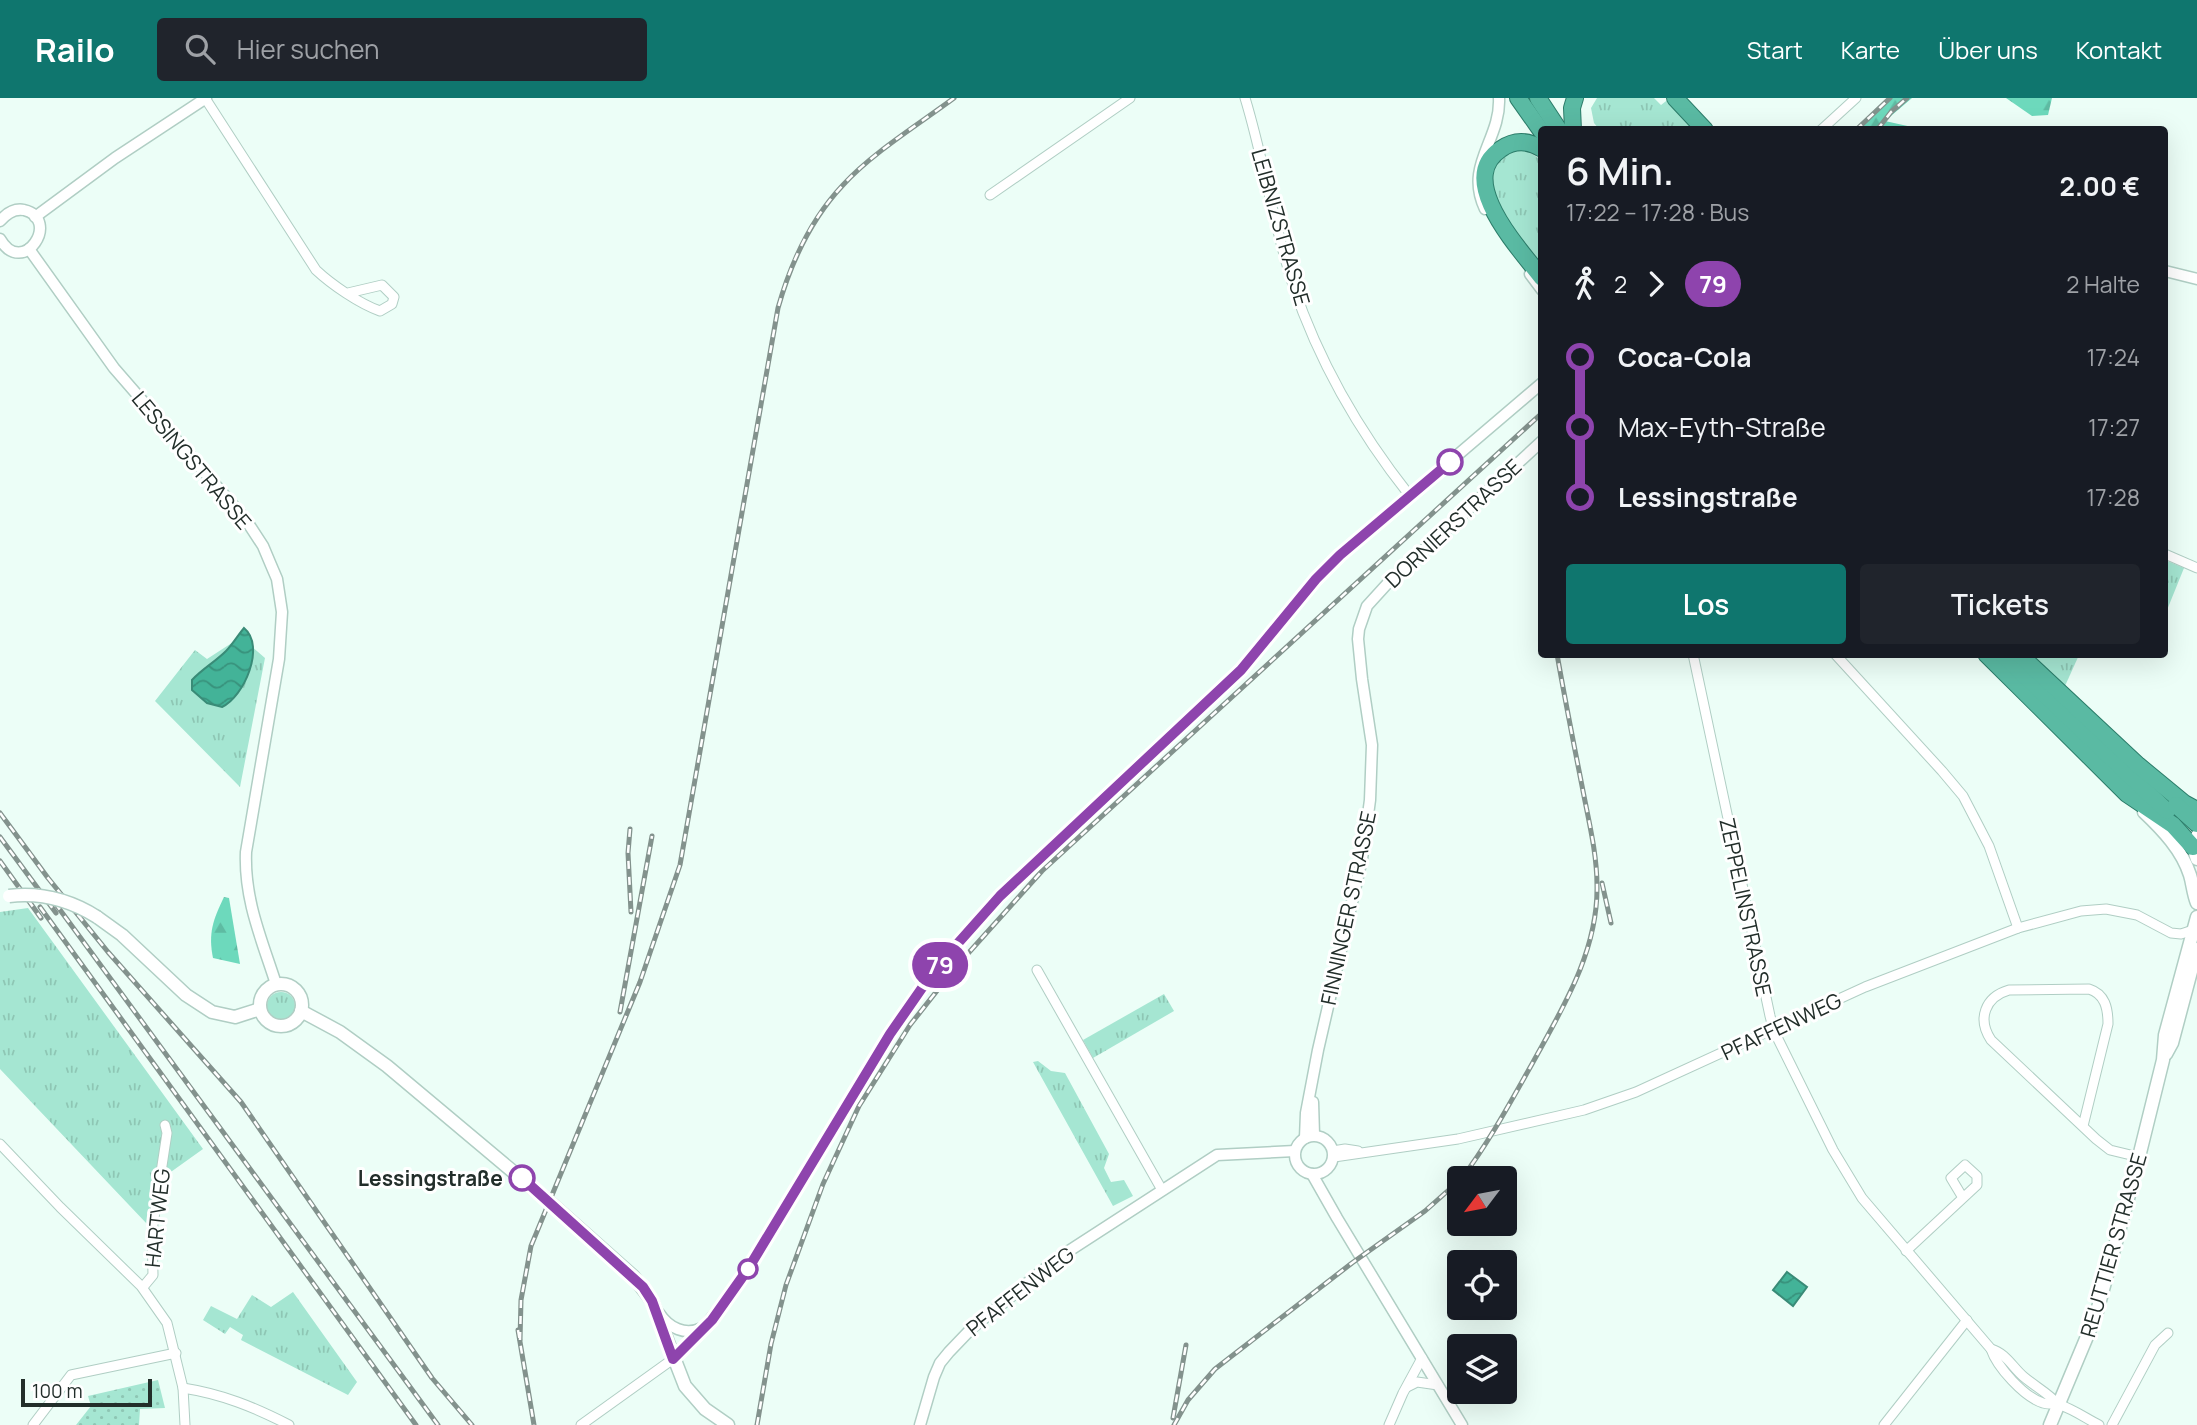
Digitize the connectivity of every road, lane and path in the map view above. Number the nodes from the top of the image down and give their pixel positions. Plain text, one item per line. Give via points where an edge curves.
1 (206, 98) edge
2 (1130, 98) edge
3 (1245, 98) edge
4 (1499, 98) edge
5 (1518, 98) edge
6 (1538, 98) edge
7 (1576, 98) edge
8 (1675, 98) edge
9 (1684, 98) edge
10 (1856, 98) edge
11 (1538, 126) edge
12 (1556, 126) edge
13 (1573, 126) edge
14 (1701, 126) edge
15 (1710, 126) edge
16 (1825, 126) edge
17 (1538, 147) edge
18 (990, 195) dead end
19 (35, 217) junction
20 (1, 218) edge
21 (0, 239) edge
22 (29, 249) junction
23 (1538, 272) edge
24 (2168, 272) edge
25 (2197, 279) edge
26 (1538, 285) edge
27 (348, 293) junction
28 (1538, 386) edge
29 (1538, 445) edge
30 (1410, 496) junction
31 (2168, 555) edge
32 (2197, 568) edge
33 (1367, 606) joint
34 (1694, 658) edge
35 (1839, 658) edge
36 (1990, 658) edge
37 (2007, 658) edge
38 (2023, 658) edge
39 (2159, 783) junction
40 (2127, 794) junction
41 (2197, 810) edge
42 (2176, 820) dead end
43 (2197, 824) edge
44 (2196, 847) edge
45 (4, 897) edge
46 (2197, 903) edge
47 (2195, 923) edge
48 (2018, 928) junction
49 (2197, 949) edge
50 (1037, 970) dead end
51 (276, 984) junction
52 (260, 1009) junction
53 (301, 1011) junction
54 (1774, 1031) junction
55 (2163, 1060) junction
56 (165, 1125) dead end
57 (2082, 1126) junction
58 (1310, 1136) junction
59 (0, 1144) edge
60 (1295, 1154) junction
61 (1334, 1154) junction
62 (2139, 1157) junction
63 (1315, 1174) junction
64 (1162, 1190) junction
65 (1963, 1198) dead end
66 (1906, 1251) junction
67 (143, 1287) junction
68 (652, 1301) junction
69 (712, 1320) junction
70 (1967, 1320) junction
71 (2168, 1332) dead end
72 (176, 1353) junction
73 (673, 1359) junction
74 (1422, 1359) junction
75 (1438, 1385) junction
76 (183, 1388) junction
77 (1403, 1393) junction
78 (2059, 1405) junction
79 (33, 1425) edge
80 (185, 1425) edge
81 (289, 1425) edge
82 (581, 1425) edge
83 (728, 1425) edge
84 (920, 1425) edge
85 (1389, 1425) edge
86 (1462, 1425) edge
87 (1884, 1425) edge
88 (2050, 1425) edge
89 (2099, 1425) edge
90 (2112, 1425) edge

1 - 19 street
1 - 27 street via 306,258
2 - 18 street
3 - 30 street, LEIBNIZSTRASSE via 1301,305 1351,412
4 - 26 street via 1478,171 1479,196
5 - 11 highway
6 - 12 highway
7 - 13 highway
8 - 14 highway
9 - 15 street
10 - 16 street
17 - 23 highway via 1527,142 1507,145 1490,159 1484,183 1491,205
19 - 20 street via 17,210
19 - 22 street via 40,235
21 - 22 street via 10,250
22 - 51 street, LESSINGSTRASSE via 114,368 246,520 277,579 282,634 245,870 251,912
24 - 25 street
27 - 27 street via 380,311 392,304 394,297 382,285
28 - 30 street
29 - 33 street, DORNIERSTRASSE
30 - 69 street via 1316,579 1241,670 1000,896 951,951 890,1034 760,1251
31 - 32 street
33 - 58 street, FINNINGER STRASSE via 1358,639 1371,745 1370,800 1362,859 1306,1113
34 - 54 street, ZEPPELINSTRASSE
35 - 48 street via 1963,796 1989,846
36 - 40 highway
37 - 42 highway
38 - 39 highway
39 - 41 highway
39 - 43 highway
40 - 44 highway
40 - 46 main road via 2175,846 2191,877
45 - 52 main road, bridge via 55,897 80,906 122,935 186,995 212,1012 235,1017
47 - 48 street, PFAFFENWEG via 2181,934 2171,933 2137,915 2093,908
47 - 55 main road, REUTTIER STRASSE via 2165,1035
48 - 54 street, PFAFFENWEG via 1865,987
49 - 55 main road, REUTTIER STRASSE via 2172,1043
50 - 64 street
51 - 52 main road via 262,996
51 - 53 main road via 298,992
52 - 53 main road via 267,1020 279,1026 290,1024
53 - 68 main road via 340,1032 429,1100 611,1257
54 - 61 street, PFAFFENWEG via 1636,1093 1584,1110 1430,1145
54 - 66 street, ZEPPELINSTRASSE via 1852,1183
55 - 62 main road, REUTTIER STRASSE
56 - 67 street, HARTWEG via 152,1231 153,1275
57 - 57 street via 1987,1034 1985,1009 1999,993 2089,989 2104,1000 2108,1024
57 - 62 street via 2110,1150
58 - 60 street via 1300,1142
58 - 61 street via 1328,1141
59 - 67 street
60 - 63 street via 1301,1169
60 - 64 street, PFAFFENWEG via 1217,1154
61 - 63 street via 1328,1169
62 - 78 main road, REUTTIER STRASSE via 2096,1315
63 - 74 street via 1336,1218
64 - 84 street, PFAFFENWEG via 1058,1258 960,1339 940,1363
65 - 66 street
66 - 70 street, ZEPPELINSTRASSE
67 - 72 street, HARTWEG via 167,1323
68 - 69 street via 666,1322 684,1331 698,1330
68 - 73 main road
69 - 73 street
70 - 78 street, ZEPPELINSTRASSE via 2024,1391 2043,1403
70 - 87 street
71 - 90 street via 2154,1345
72 - 76 street, HARTWEG
72 - 79 street via 71,1376
73 - 82 street
73 - 83 main road via 697,1401
74 - 75 street
74 - 77 street
75 - 77 street via 1415,1382
75 - 86 street
76 - 80 street, HARTWEG
76 - 81 street via 238,1401
77 - 85 street
78 - 88 main road, REUTTIER STRASSE
78 - 89 street, ZEPPELINSTRASSE

